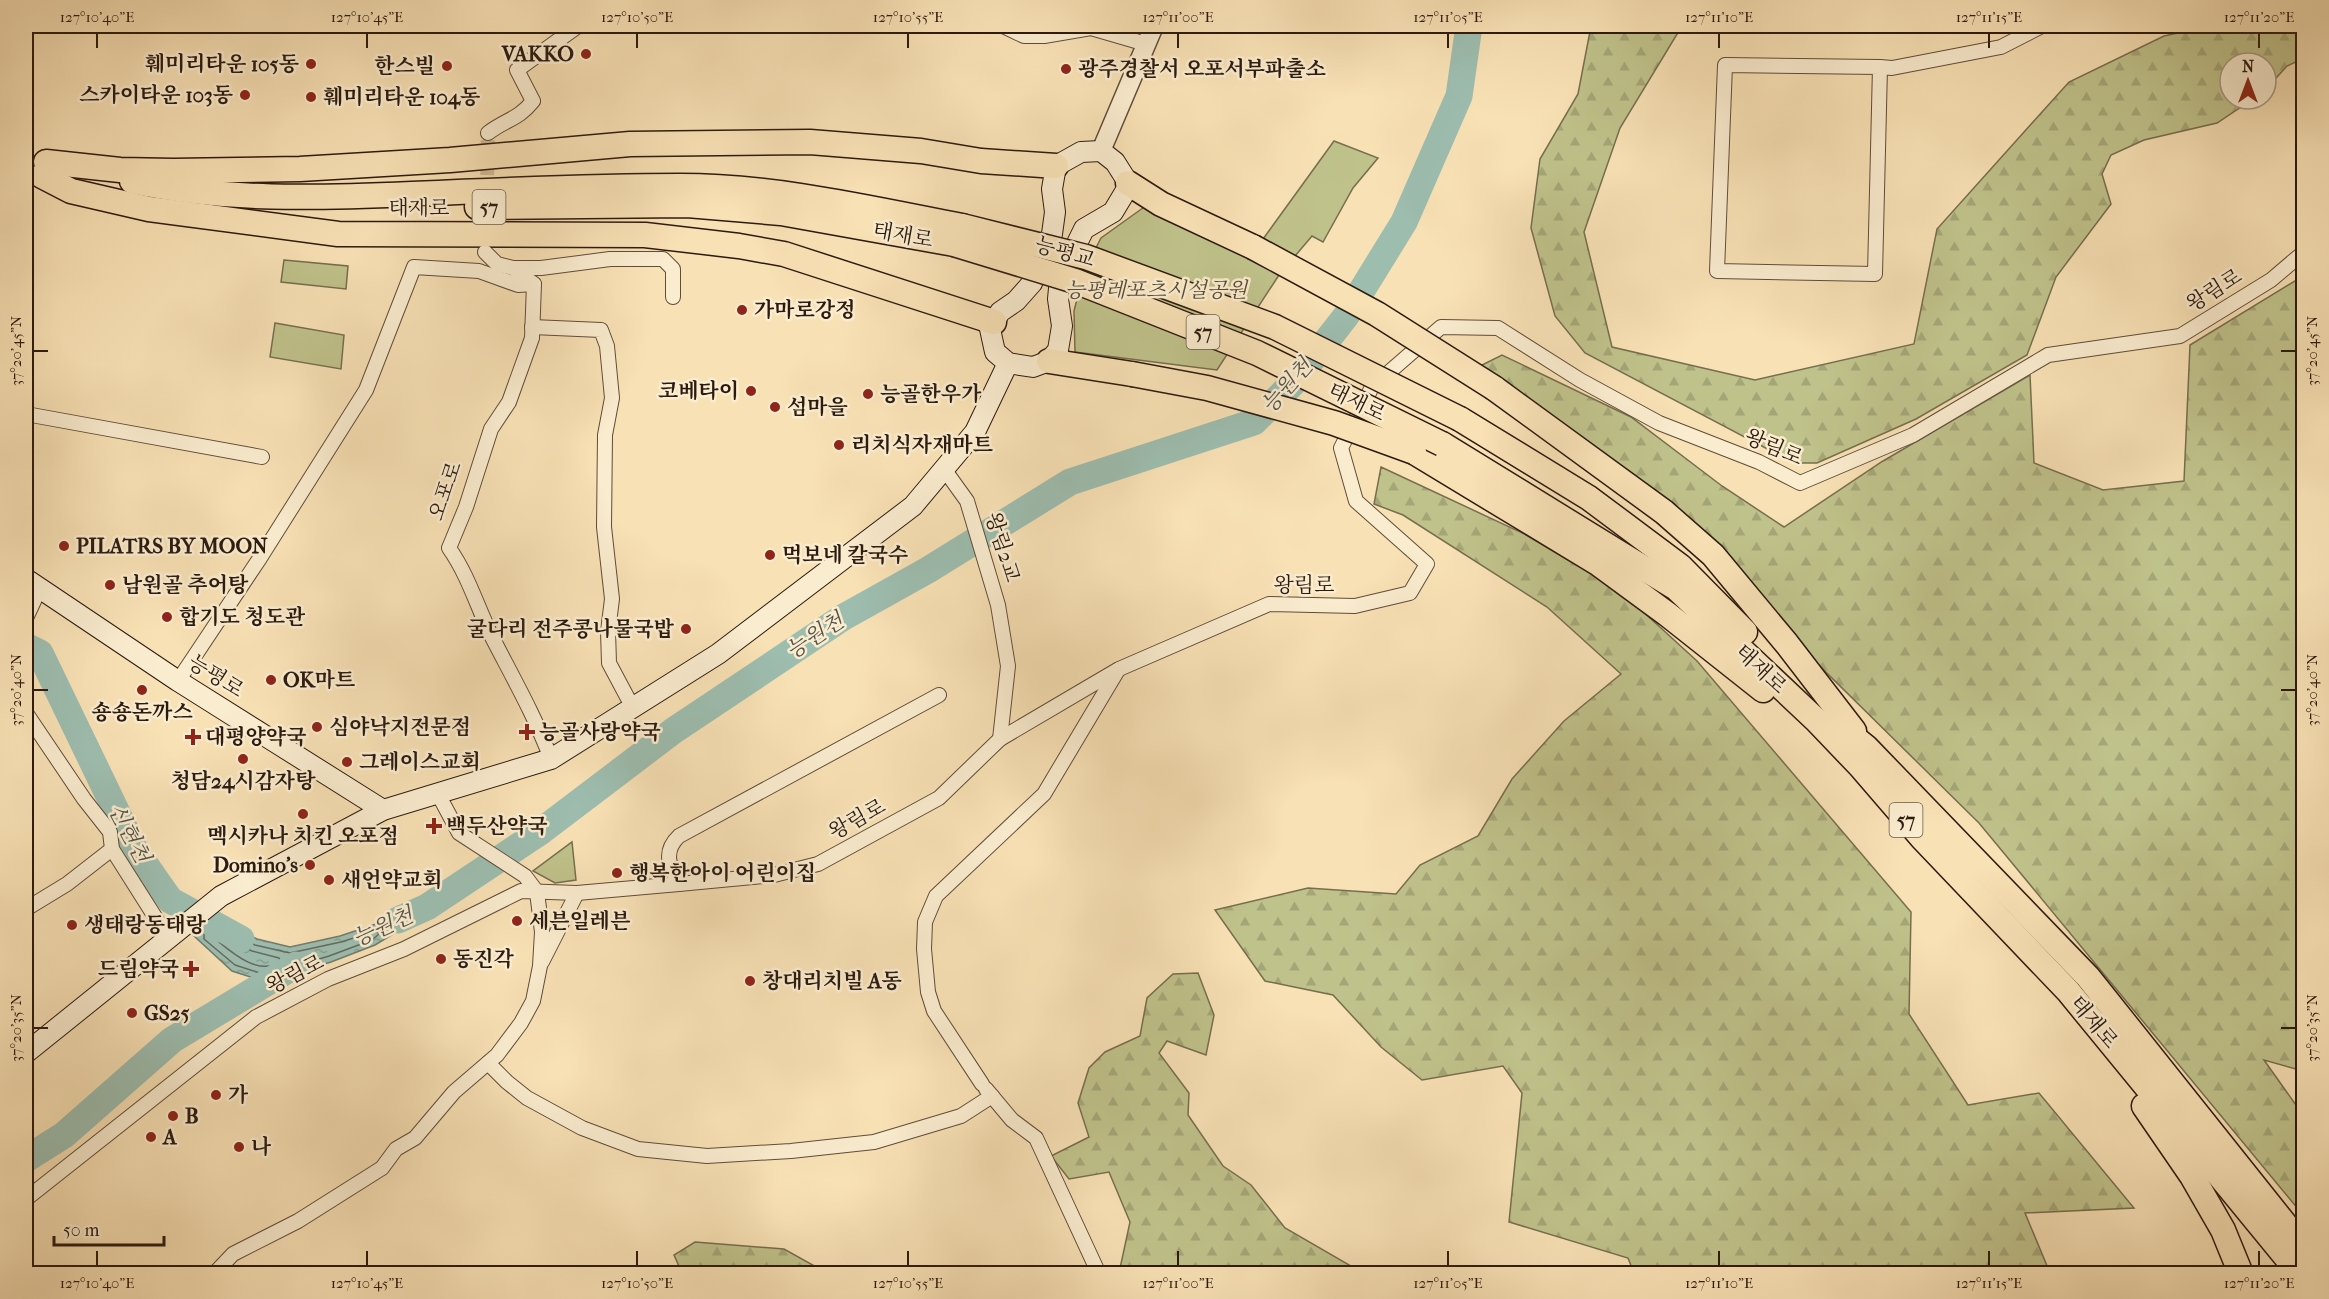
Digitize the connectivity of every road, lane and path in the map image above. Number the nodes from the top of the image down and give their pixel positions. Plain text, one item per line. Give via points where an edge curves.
1 (578, 26) edge
2 (1003, 26) edge
3 (1154, 26) edge
4 (2042, 26) edge
5 (1146, 44) junction
6 (1880, 67) junction
7 (488, 132) dead end
8 (1101, 151) junction
9 (1056, 166) junction
10 (35, 167) edge
11 (1128, 183) junction
12 (958, 235) junction
13 (485, 252) dead end
14 (2304, 252) edge
15 (513, 268) junction
16 (534, 284) junction
17 (673, 297) dead end
18 (994, 322) junction
19 (532, 327) junction
20 (1049, 361) junction
21 (1008, 363) junction
22 (26, 414) edge
23 (1460, 419) joint
24 (262, 457) dead end
25 (944, 469) junction
26 (33, 584) edge
27 (26, 618) edge
28 (1119, 669) junction
29 (178, 681) junction
30 (939, 695) dead end
31 (633, 708) junction
32 (26, 713) edge
33 (1000, 739) junction
34 (1863, 756) junction
35 (551, 759) junction
36 (438, 794) junction
37 (383, 810) junction
38 (112, 849) junction
39 (679, 884) junction
40 (537, 892) junction
41 (577, 893) junction
42 (26, 909) edge
43 (169, 939) junction
44 (540, 966) junction
45 (2068, 991) junction
46 (26, 1053) edge
47 (488, 1063) junction
48 (992, 1096) junction
49 (26, 1199) edge
50 (2304, 1248) edge
51 (214, 1274) edge
52 (1099, 1274) edge
53 (2241, 1274) edge
54 (2301, 1274) edge

1 - 7 street via 517,70 533,101 522,115
2 - 5 street via 1024,36 1091,28
3 - 5 street
4 - 6 street via 2001,47
5 - 8 street
6 - 6 street via 1725,65 1717,272 1875,274
8 - 9 main road via 1082,152
8 - 11 main road via 1115,162
9 - 10 highway via 810,142 630,144 300,169
9 - 18 main road via 1052,234 1032,284
10 - 12 highway, 태재로 / 57 via 173,190 307,198 607,186 786,193
10 - 18 highway via 71,191 149,209 338,234 645,235 739,246 784,254
11 - 20 main road via 1113,212 1084,229 1060,278 1059,350
11 - 34 highway, bridge via 1161,204 1253,247 1377,314 1494,388 1664,512 1713,555 1787,644
12 - 23 highway, 능평교 / 57, bridge via 1086,257 1275,327
12 - 34 highway, 태재로 / 57, bridge via 1246,349 1442,444 1676,588 1816,720
13 - 15 street via 497,264
14 - 28 street, 왕림로 via 2271,280 2180,336 2048,355 1913,435 1800,483 1759,462 1659,423 1580,380 1498,328 1441,327 1372,387 1341,448 1356,501 1427,564 1410,593 1355,606 1269,604
15 - 16 street
15 - 17 street via 610,259 663,259 672,269
16 - 19 street, 오포로
16 - 29 street via 518,285 479,271 414,267 366,390
18 - 21 main road via 990,329 995,352
19 - 31 street via 601,330 607,346 612,398 605,435 604,527 612,599 609,663
19 - 35 street, 오포로 via 532,338 509,402 491,429 449,548 463,569
20 - 21 main road via 1033,367
20 - 34 highway, bridge via 1219,391 1334,423 1414,452 1599,564
21 - 25 main road via 975,432
22 - 24 street
23 - 34 highway, 태재로 / 57 via 1589,498 1680,566
25 - 31 main road via 913,506 718,654
25 - 33 street, 왕림2교 via 967,501 998,605 1008,666
26 - 27 street
26 - 29 main road, 능평로
28 - 33 street, 왕림로
28 - 48 street via 1044,794 936,896 925,922 928,992 934,1011
29 - 37 main road, 능평로
30 - 39 street via 679,836 668,853
31 - 35 main road
32 - 38 street via 110,832
33 - 39 street, 왕림로 via 939,798 819,864 774,875
34 - 45 highway, 태재로 / 57 via 1922,838
34 - 50 highway, 태재로 / 57 via 2088,977
35 - 36 main road
36 - 37 main road
36 - 40 street via 459,833 525,876
37 - 43 main road via 220,896
38 - 42 street
38 - 43 street
39 - 41 street, 왕림로
40 - 41 street, 왕림로
40 - 44 street via 542,932
40 - 49 street, 왕림로 via 521,891 404,949 328,979 256,1017
41 - 44 street
43 - 46 main road
44 - 47 street via 525,1016
45 - 53 highway via 2193,1176 2223,1230
45 - 54 highway, 태재로 / 57
47 - 48 street via 528,1098 582,1128 638,1149 706,1156 874,1142 961,1116
47 - 51 street via 454,1092 415,1138 396,1149 381,1168 298,1221 233,1254
48 - 52 street via 1012,1120 1035,1138

